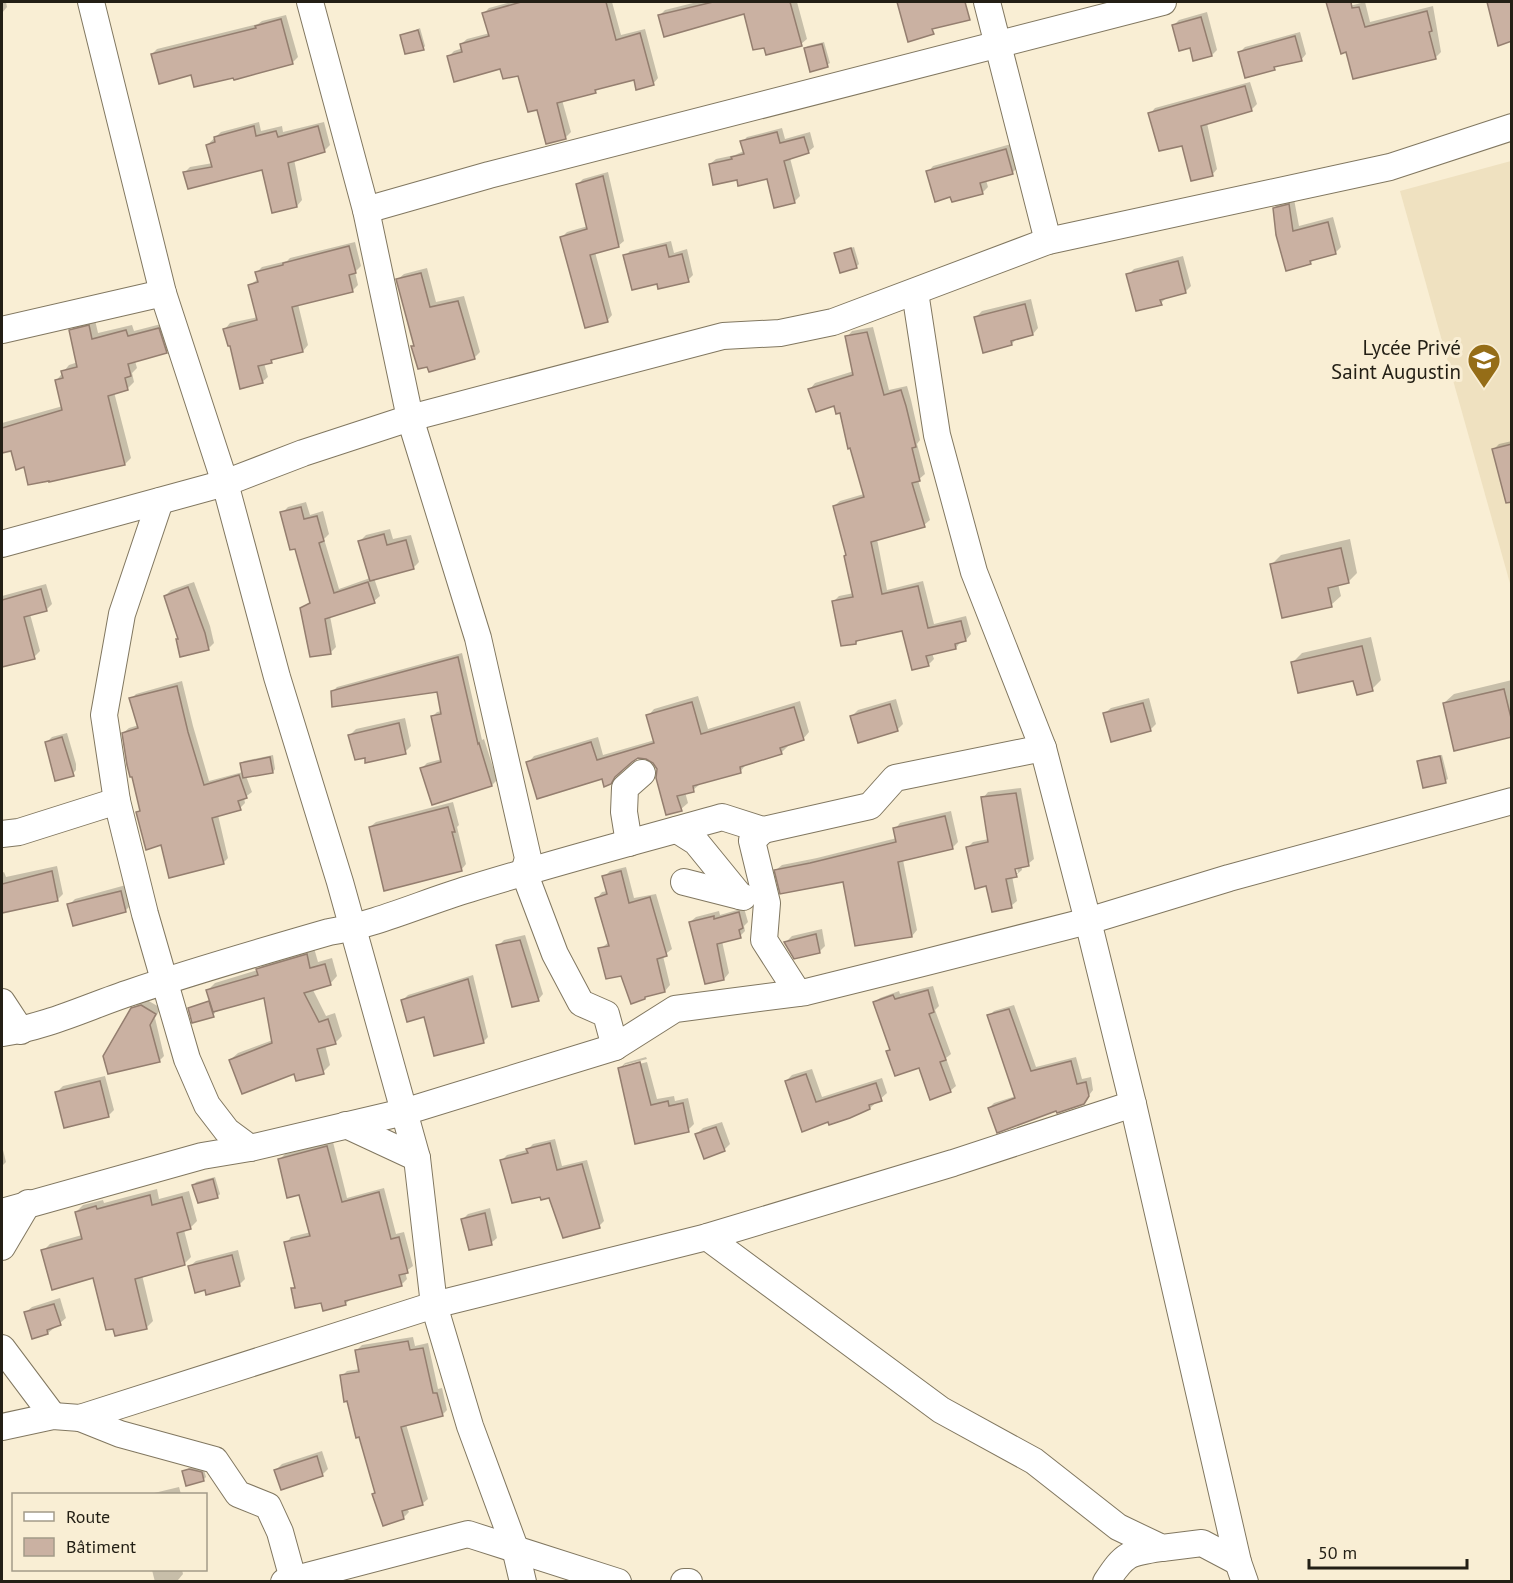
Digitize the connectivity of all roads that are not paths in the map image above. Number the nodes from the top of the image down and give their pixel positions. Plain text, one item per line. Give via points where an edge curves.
1 (91, 2) edge
2 (310, 2) edge
3 (987, 2) edge
4 (1163, 2) edge
5 (997, 44) junction
6 (1512, 127) edge
7 (366, 210) junction
8 (1048, 241) junction
9 (915, 292) junction
10 (163, 293) junction
11 (2, 330) edge
12 (410, 418) junction
13 (225, 483) junction
14 (160, 501) junction
15 (2, 544) edge
16 (1043, 748) junction
17 (642, 773) dead end
18 (117, 801) junction
19 (1512, 801) edge
20 (677, 830) junction
21 (763, 830) junction
22 (2, 834) edge
23 (629, 843) junction
24 (524, 873) junction
25 (684, 882) dead end
26 (740, 896) junction
27 (767, 903) junction
28 (1088, 921) junction
29 (352, 928) junction
30 (164, 981) junction
31 (798, 993) junction
32 (2, 1002) edge
33 (11, 1032) edge
34 (615, 1047) junction
35 (1133, 1104) junction
36 (404, 1112) junction
37 (346, 1125) junction
38 (250, 1148) junction
39 (417, 1158) junction
40 (28, 1203) junction
41 (2, 1212) edge
42 (707, 1237) junction
43 (2, 1247) edge
44 (434, 1305) junction
45 (2, 1348) edge
46 (53, 1416) junction
47 (80, 1418) junction
48 (2, 1427) edge
49 (515, 1548) junction
50 (1162, 1548) junction
51 (1242, 1572) edge
52 (290, 1581) edge
53 (523, 1581) edge
54 (618, 1581) edge
55 (684, 1581) edge
56 (689, 1581) edge
57 (1106, 1581) edge

1 - 10 street
2 - 7 street
3 - 5 street
4 - 5 street
5 - 7 street
5 - 8 street
6 - 8 street via 1390,167
7 - 12 street
8 - 9 street
9 - 12 street via 832,322 780,333 723,336
9 - 16 street via 937,435 974,572
10 - 11 street
10 - 13 street
12 - 13 street
12 - 24 street via 478,638 528,858
13 - 14 street
13 - 29 street via 277,677
14 - 15 street
14 - 18 street via 122,614 104,715
16 - 21 street via 896,778 870,806
16 - 28 street
17 - 23 street via 625,788
18 - 22 street
18 - 30 street
19 - 28 street
20 - 21 street via 722,817
20 - 23 street
20 - 26 street via 696,842
21 - 27 street via 752,841
23 - 24 street
24 - 29 street
24 - 34 street via 555,954 581,1003 606,1014
25 - 26 street
26 - 27 street
27 - 31 street via 764,940
28 - 31 street
28 - 35 street
29 - 30 street
29 - 36 street
30 - 33 street
30 - 38 street via 187,1059 207,1105 226,1131
31 - 34 street via 675,1009
32 - 33 street
34 - 36 street
35 - 42 street
35 - 51 street
36 - 37 street
36 - 39 street
37 - 38 street
37 - 39 street
38 - 40 street via 202,1156
39 - 44 street
40 - 41 street
40 - 43 street
42 - 44 street
42 - 50 street via 940,1410 1034,1461 1118,1527
44 - 47 street
44 - 49 street via 470,1426
45 - 46 street
46 - 47 street
46 - 48 street
47 - 52 street via 120,1434 215,1460 238,1494 268,1506 279,1532
49 - 52 street via 468,1534
49 - 53 street
49 - 54 street
50 - 51 street via 1202,1543
50 - 57 street via 1136,1552 1120,1560
55 - 56 street

